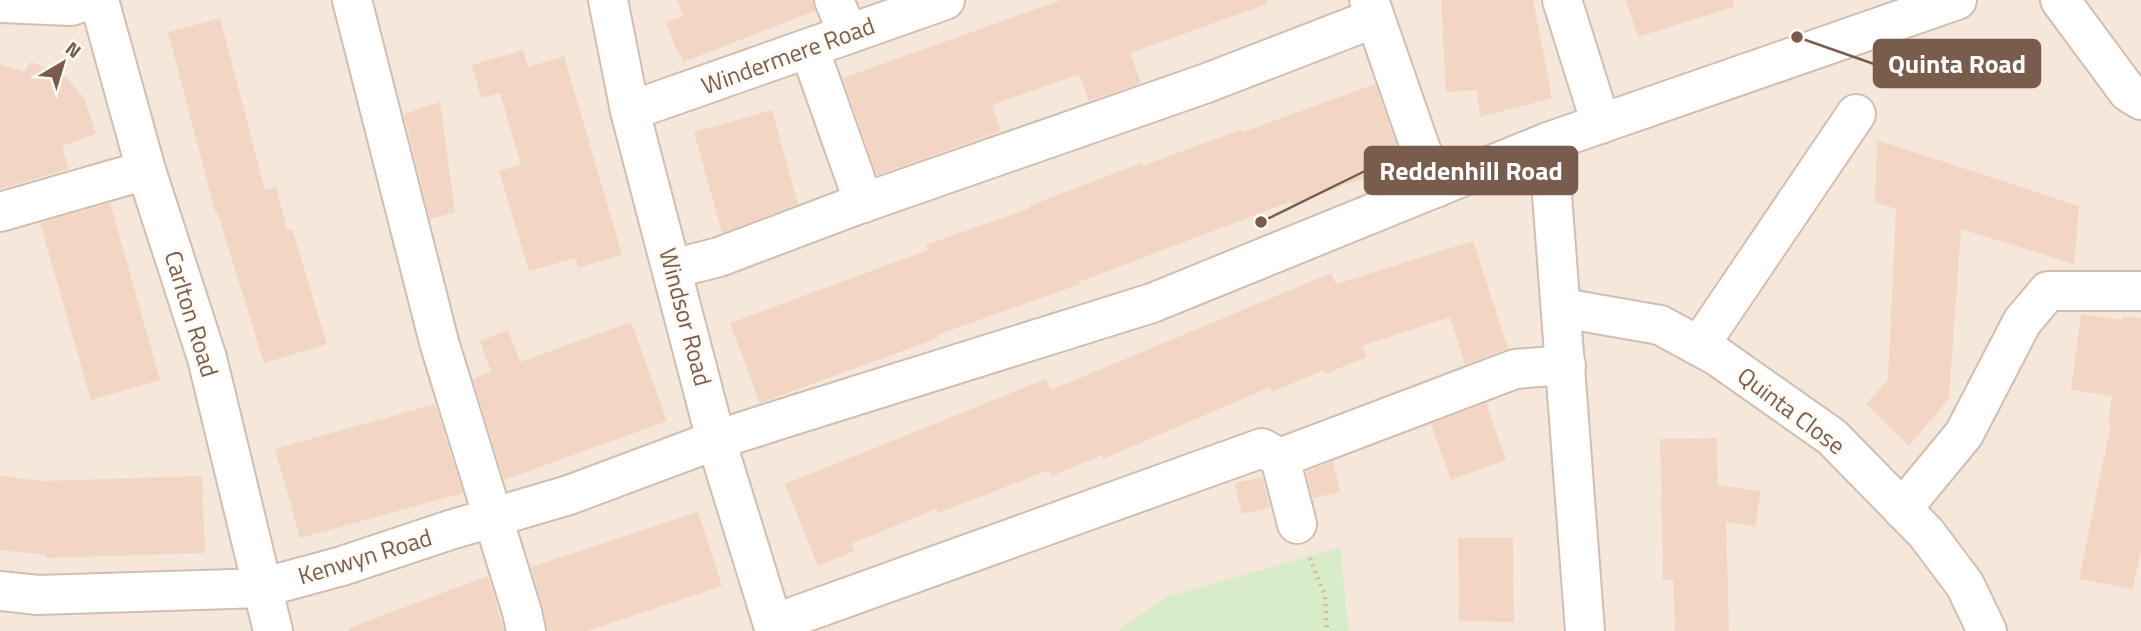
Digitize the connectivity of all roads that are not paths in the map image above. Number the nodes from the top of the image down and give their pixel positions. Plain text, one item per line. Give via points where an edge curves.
1 (89, 0) edge
2 (99, 0) edge
3 (352, 0) edge
4 (608, 0) edge
5 (945, 0) edge
6 (1562, 0) edge
7 (2060, 0) edge
8 (1953, 1) edge
9 (0, 3) edge
10 (1372, 9) edge
11 (841, 17) edge
12 (809, 48) junction
13 (2141, 100) edge
14 (631, 111) junction
15 (1856, 114) dead end
16 (1601, 124) junction
17 (1548, 142) junction
18 (145, 170) junction
19 (1436, 188) junction
20 (864, 203) junction
21 (0, 212) edge
22 (672, 269) junction
23 (2141, 291) edge
24 (1562, 308) junction
25 (1699, 346) junction
26 (1566, 365) junction
27 (716, 440) junction
28 (1280, 458) junction
29 (1902, 509) junction
30 (492, 518) junction
31 (1297, 524) road end
32 (261, 588) junction
33 (0, 591) edge
34 (774, 627) edge
35 (273, 631) edge
36 (526, 631) edge
37 (1585, 631) edge
38 (1987, 631) edge

1 - 9 street via 71,6
2 - 18 street, Carlton Road
3 - 30 street via 439,342
4 - 14 street, Windsor Road
5 - 11 street, Windermere Road
6 - 16 street
7 - 13 street via 2128,92
8 - 16 street, Kenwyn Road
10 - 19 street
10 - 20 street via 1204,84
11 - 12 street, Windermere Road
12 - 14 street, Windermere Road
12 - 20 street
14 - 22 street, Windsor Road
15 - 25 street
16 - 17 street, Kenwyn Road
17 - 19 street, Kenwyn Road
17 - 24 street
18 - 21 street
18 - 32 street, Carlton Road via 207,358
19 - 27 street, Kenwyn Road via 1152,303
20 - 22 street via 719,257
22 - 27 street, Windsor Road
23 - 29 street via 2048,291 2022,322 1964,434
24 - 25 street, Quinta Close via 1660,325
24 - 26 street
25 - 29 street, Quinta Close via 1832,437
26 - 28 street via 1515,369
26 - 37 street
27 - 30 street, Kenwyn Road via 569,495
27 - 34 street, Windsor Road
28 - 31 street
28 - 34 street via 1262,448
29 - 38 street, Quinta Close via 1965,585
30 - 32 street, Kenwyn Road
30 - 36 street
32 - 33 street, Kenwyn Road via 38,595
32 - 35 street, Carlton Road

